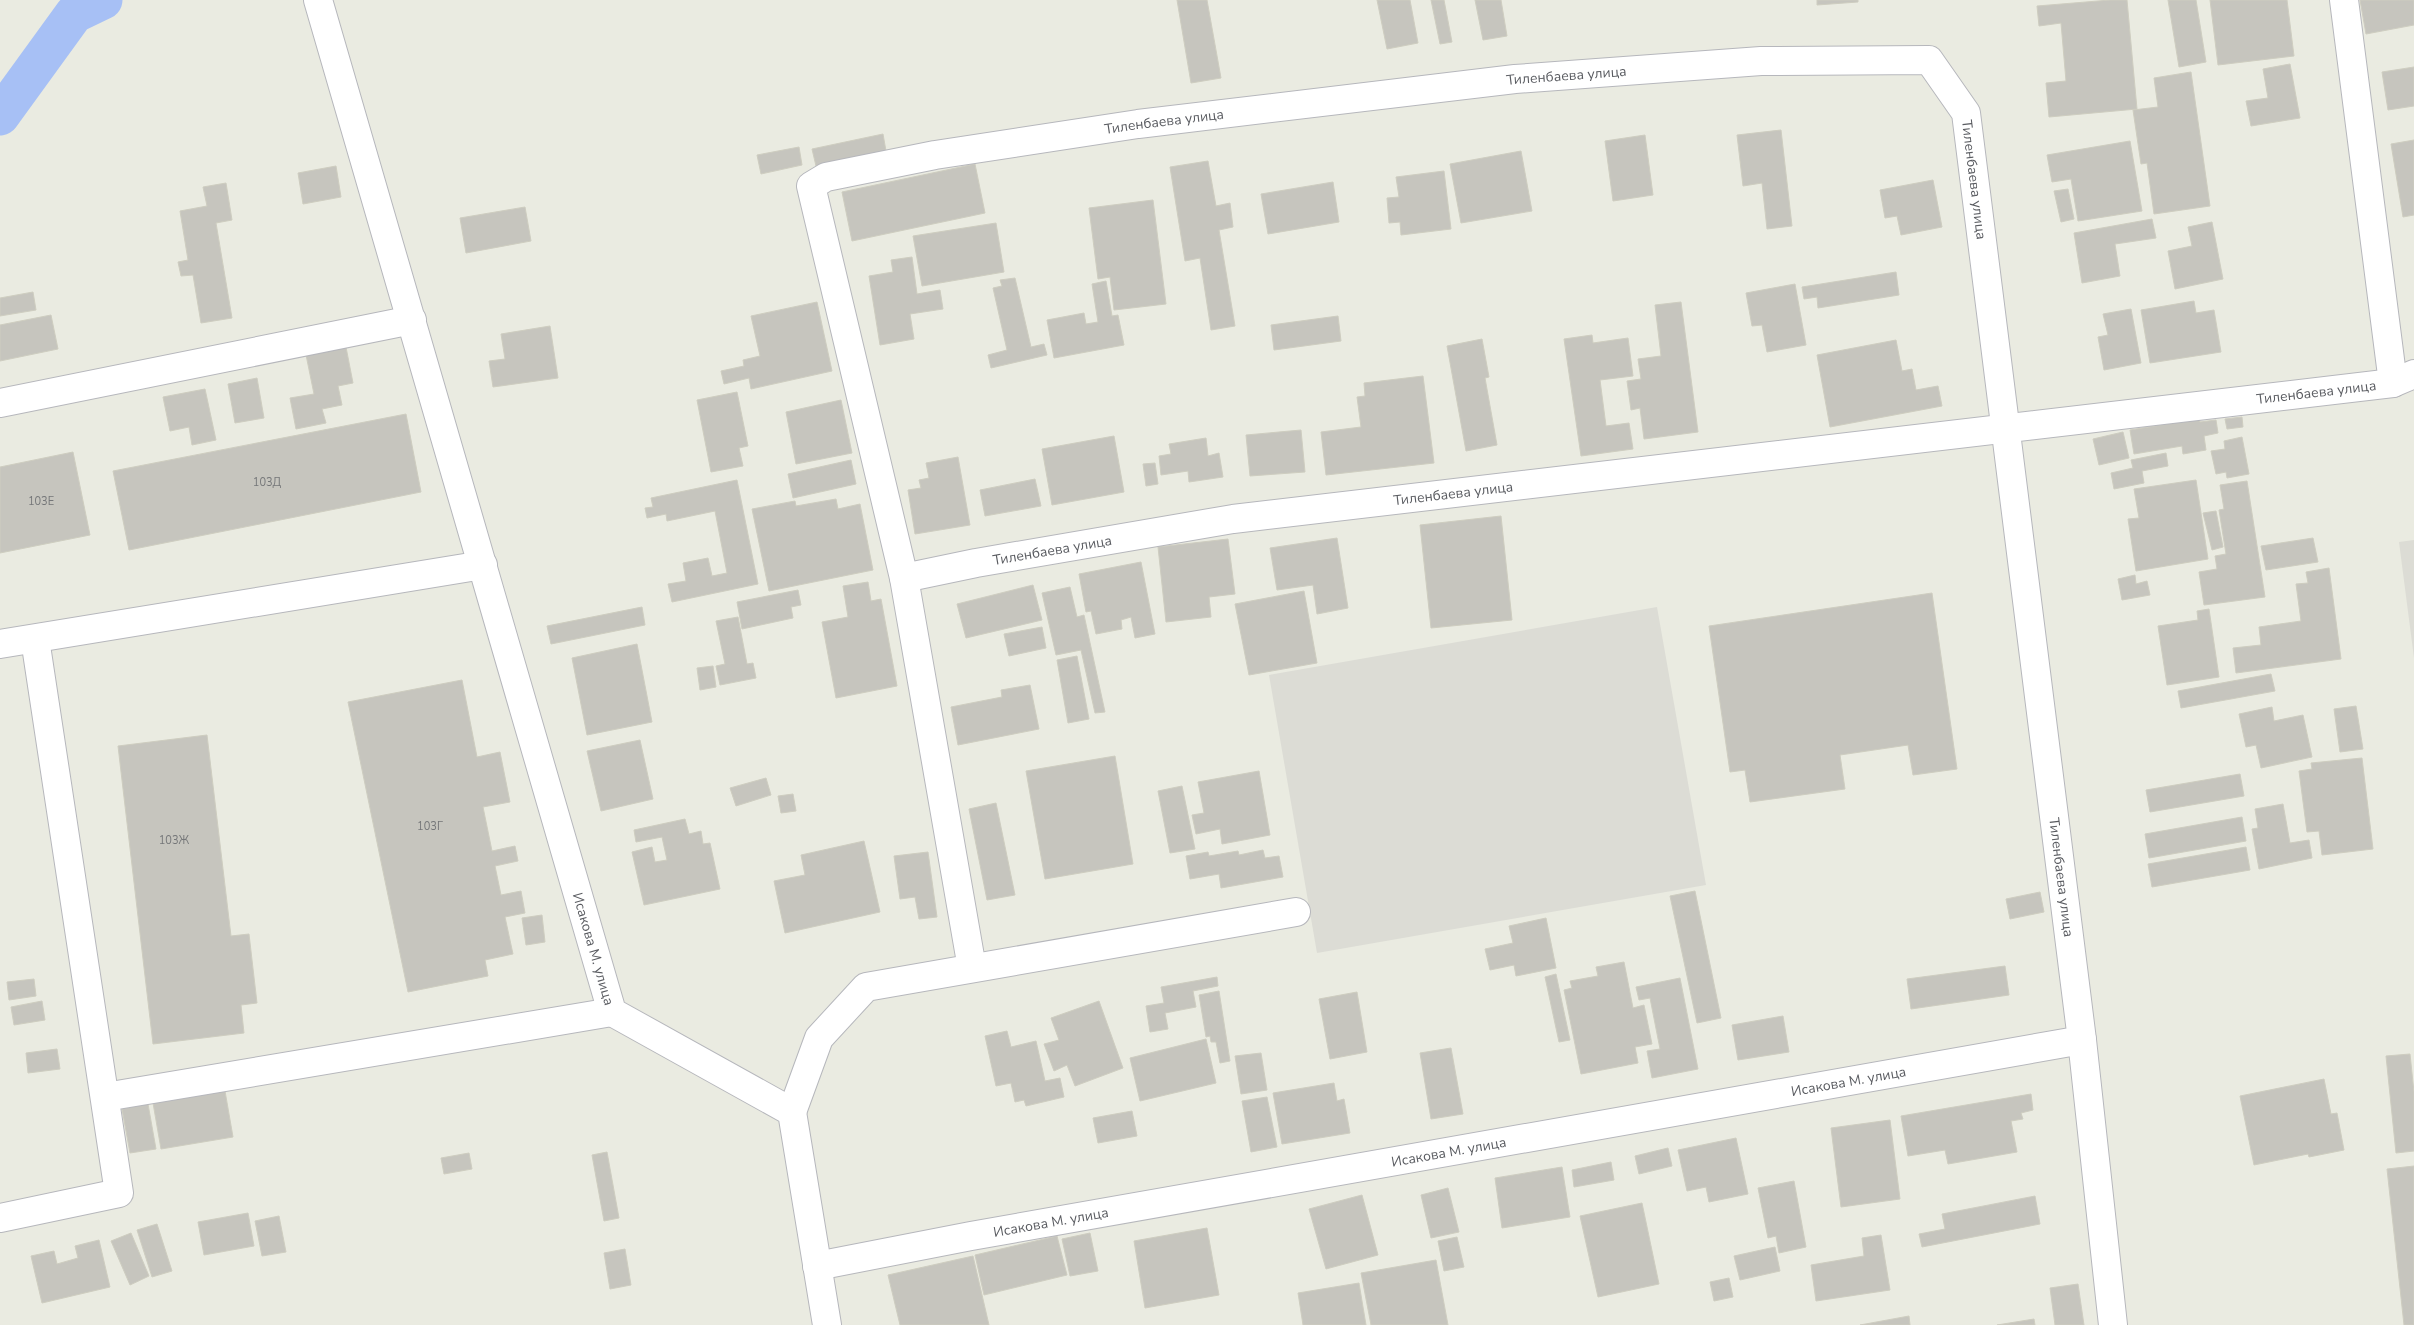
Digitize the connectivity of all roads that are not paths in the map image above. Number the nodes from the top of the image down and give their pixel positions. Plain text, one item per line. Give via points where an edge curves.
1 (318, 0) edge
2 (2344, 0) edge
3 (412, 320) junction
4 (2404, 378) edge
5 (0, 403) edge
6 (2007, 430) junction
7 (483, 565) junction
8 (904, 578) junction
9 (35, 638) junction
10 (0, 644) edge
11 (1296, 912) dead end
12 (972, 968) junction
13 (612, 1012) junction
14 (2082, 1040) junction
15 (104, 1097) junction
16 (792, 1112) junction
17 (0, 1218) edge
18 (817, 1266) junction
19 (827, 1325) edge
20 (2113, 1325) edge

1 - 3 street, Исакова М. улица
2 - 4 street
3 - 5 street
3 - 7 street, Исакова М. улица
4 - 6 street, Тиленбаева улица
6 - 8 street, Тиленбаева улица via 1233,519
6 - 8 street, Тиленбаева улица via 1966,113 1929,60 1761,61 1515,79 1138,124 935,154 826,177 811,186
6 - 14 street, Тиленбаева улица
7 - 9 street
7 - 13 street, Исакова М. улица
8 - 12 street
9 - 10 street
9 - 15 street
11 - 12 street
12 - 16 street via 866,987 818,1038
13 - 15 street
13 - 16 street, Исакова М. улица
14 - 18 street, Исакова М. улица via 981,1234
14 - 20 street, Тиленбаева улица
15 - 17 street via 119,1193
16 - 18 street
18 - 19 street

